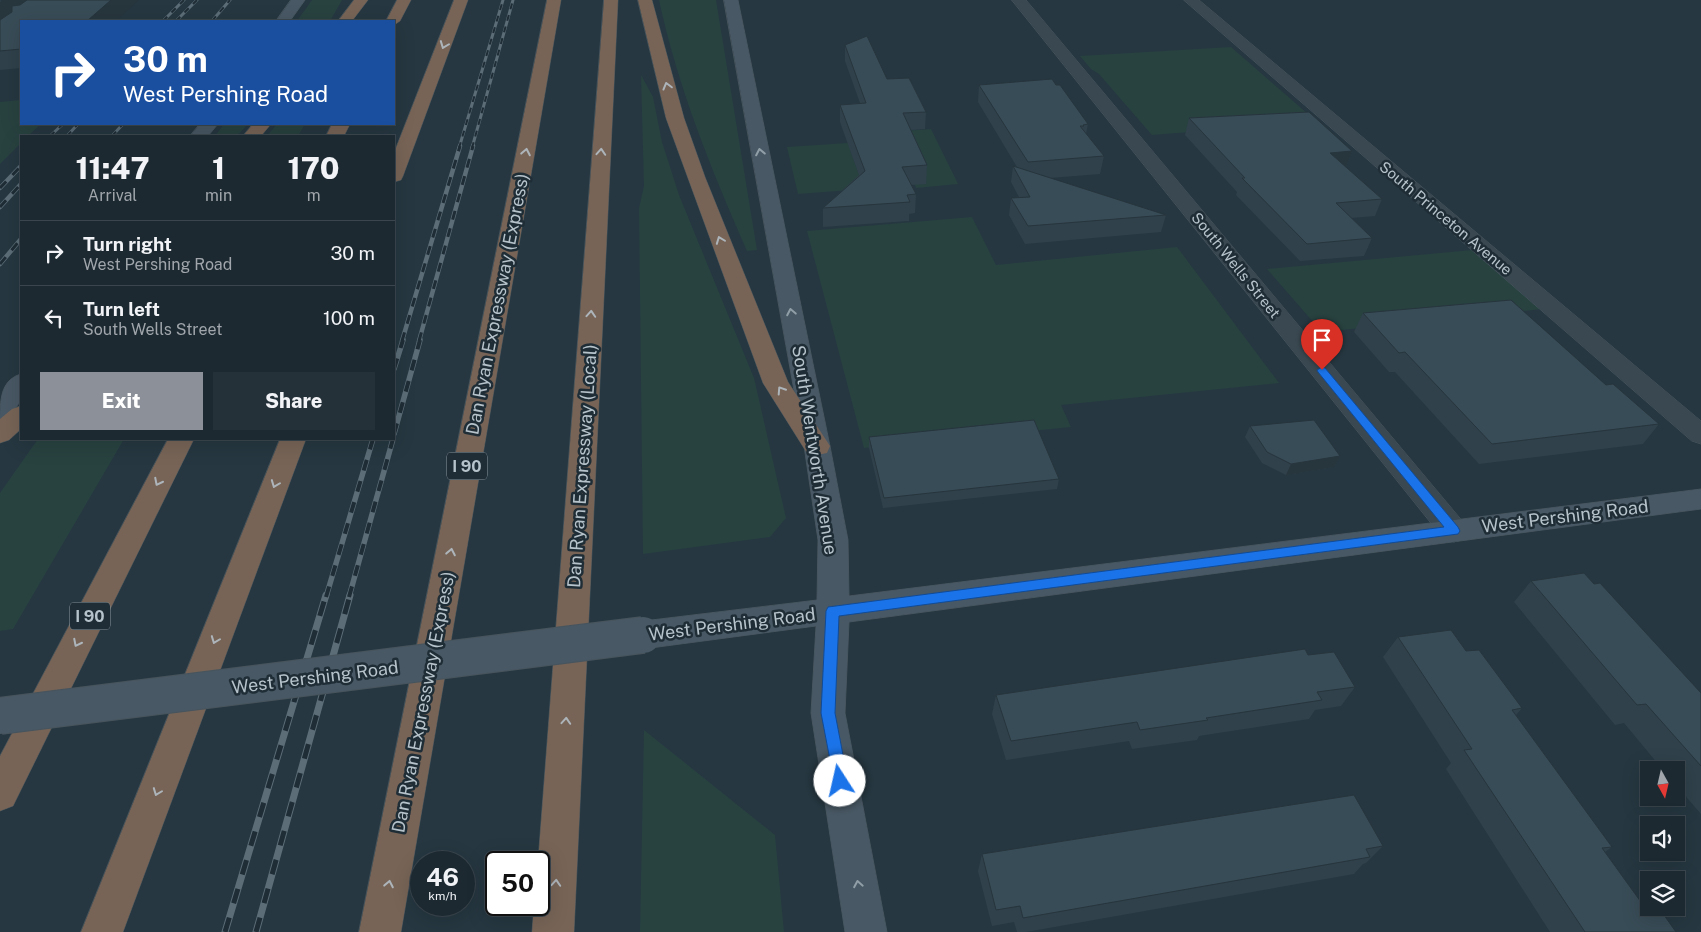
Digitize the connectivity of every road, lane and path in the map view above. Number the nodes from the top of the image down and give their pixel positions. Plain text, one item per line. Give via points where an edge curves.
1 (298, 0) edge
2 (361, 0) edge
3 (404, 0) edge
4 (461, 0) edge
5 (554, 0) edge
6 (611, 0) edge
7 (645, 0) edge
8 (731, 0) edge
9 (1019, 0) edge
10 (1191, 0) edge
11 (284, 20) edge
12 (346, 20) edge
13 (394, 20) edge
14 (261, 125) edge
15 (253, 135) edge
16 (395, 173) edge
17 (20, 383) edge
18 (0, 412) edge
19 (20, 415) edge
20 (0, 434) edge
21 (1701, 436) edge
22 (179, 440) edge
23 (293, 440) edge
24 (817, 446) junction
25 (1701, 499) edge
26 (1454, 531) junction
27 (833, 611) junction
28 (0, 716) edge
29 (0, 793) edge
30 (102, 932) edge
31 (380, 932) edge
32 (553, 932) edge
33 (866, 932) edge

1 - 11 main road
2 - 12 highway
3 - 13 highway
4 -> 16 highway
31 -> 5 highway, Dan Ryan Expressway (Express) / I 90
32 -> 6 highway, Dan Ryan Expressway (Local)
24 -> 7 highway via 776,383 696,177 675,118
24 -> 8 main road, South Wentworth Avenue
9 - 26 street, South Wells Street
10 - 21 street, South Princeton Avenue
14 - 15 highway
17 - 18 main road
19 - 20 highway
22 -> 29 highway, I 90
23 -> 30 highway
24 - 27 main road, South Wentworth Avenue via 833,540
25 - 26 main road, West Pershing Road
26 - 27 main road, West Pershing Road
27 - 28 main road, West Pershing Road, bridge
33 -> 27 main road, South Wentworth Avenue via 828,713

